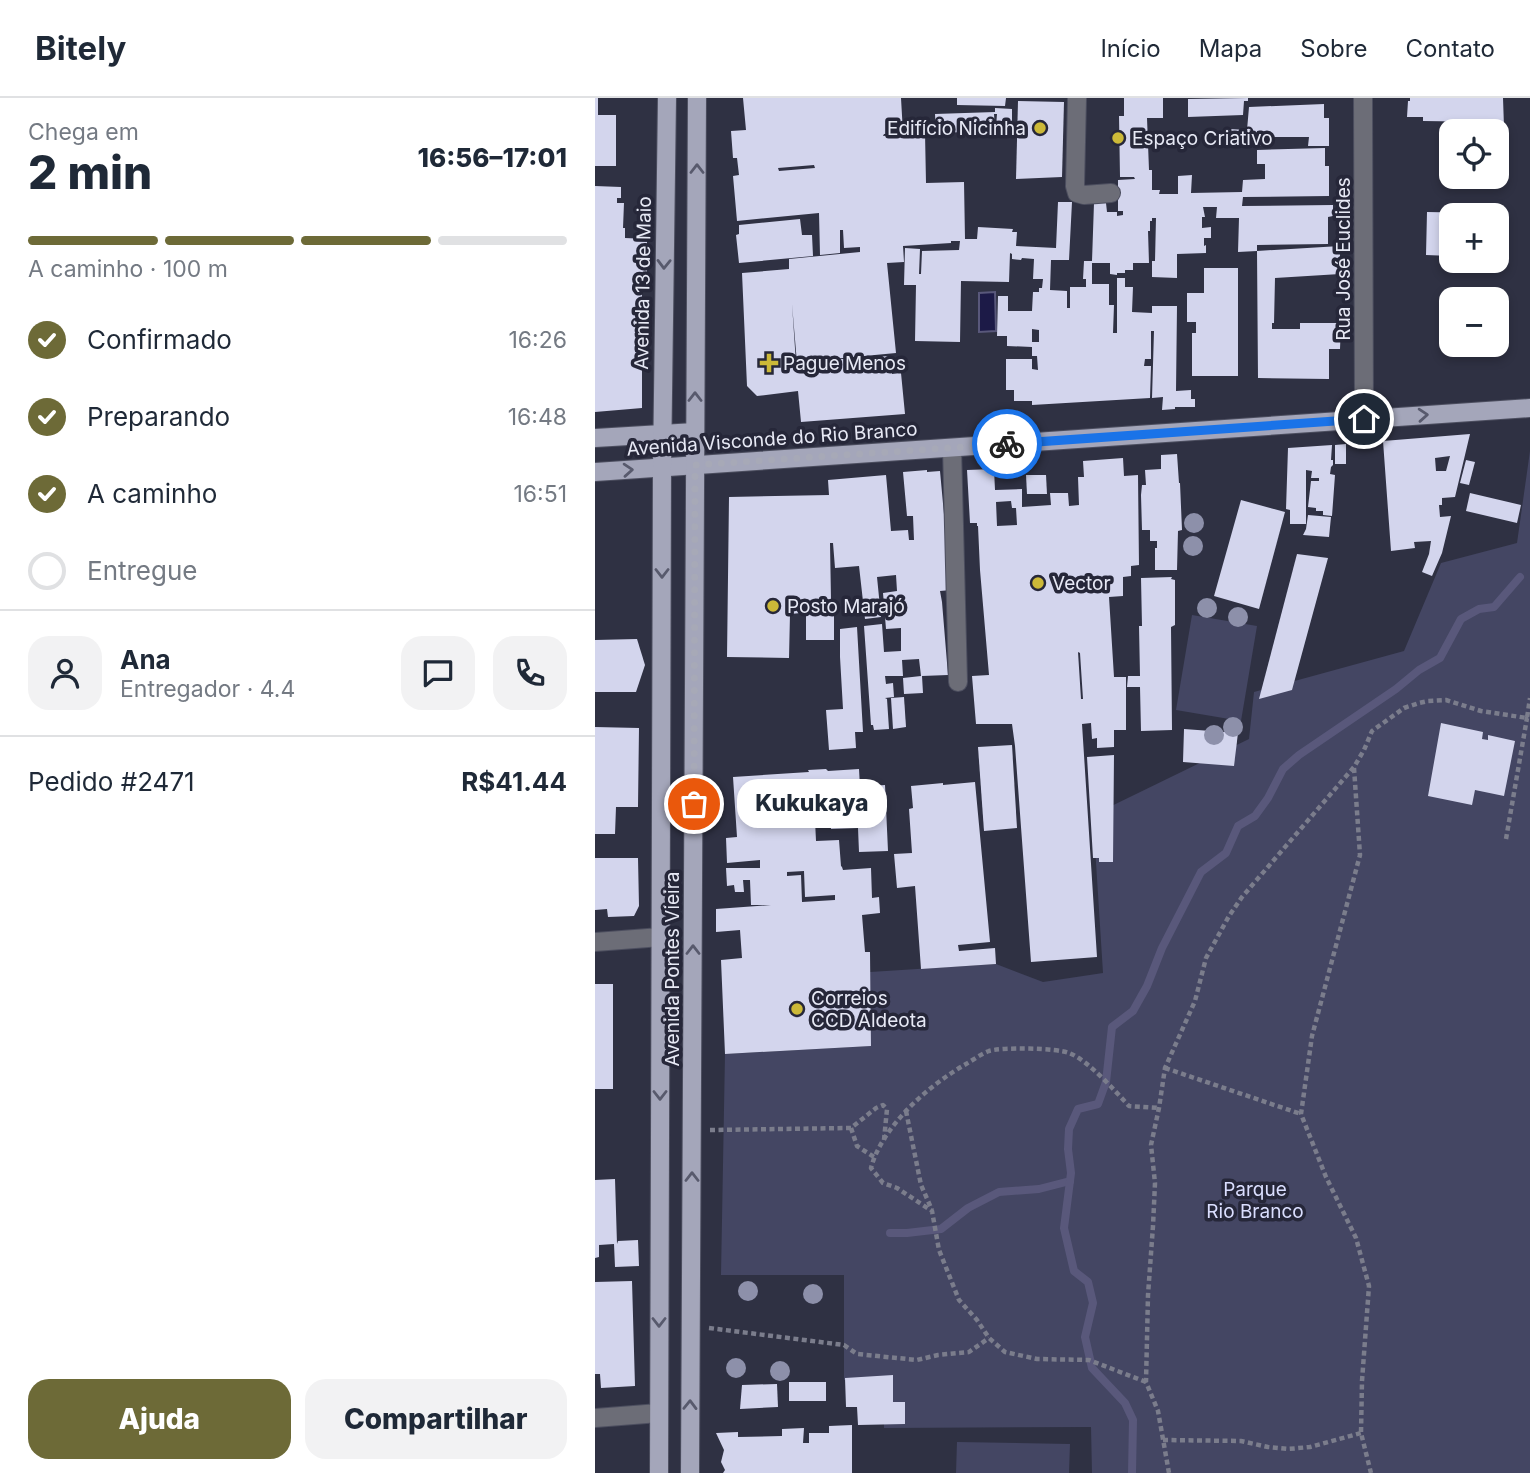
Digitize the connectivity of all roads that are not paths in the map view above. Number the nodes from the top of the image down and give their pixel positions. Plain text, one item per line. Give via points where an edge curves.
1 (667, 98) edge
2 (697, 98) edge
3 (1077, 98) edge
4 (1363, 98) edge
5 (1111, 193) dead end
6 (1530, 408) edge
7 (1364, 419) junction
8 (695, 432) junction
9 (662, 434) junction
10 (595, 438) edge
11 (952, 448) junction
12 (695, 465) junction
13 (662, 468) junction
14 (595, 472) edge
15 (958, 682) dead end
16 (661, 937) junction
17 (595, 942) edge
18 (659, 1413) junction
19 (595, 1418) edge
20 (659, 1473) edge
21 (690, 1473) edge

1 -> 9 main road, Avenida 13 de Maio
8 -> 2 main road
3 - 5 street via 1077,192
4 - 7 street, Rua José Euclides
7 -> 6 main road, Avenida Visconde do Rio Branco
7 - 11 main road, Avenida Visconde do Rio Branco
8 - 9 main road, Avenida Visconde do Rio Branco
8 - 12 main road
9 - 10 main road, Avenida Visconde do Rio Branco
9 - 13 main road, Avenida 13 de Maio
11 - 12 main road, Avenida Visconde do Rio Branco
11 - 15 street
12 - 13 main road, Avenida Visconde do Rio Branco
21 -> 12 main road, Avenida Pontes Vieira
14 -> 13 main road, Avenida Visconde do Rio Branco
13 -> 16 main road, Avenida Pontes Vieira
16 - 17 street
16 -> 18 main road, Avenida Pontes Vieira
18 - 19 street
18 - 20 main road, Avenida Pontes Vieira

